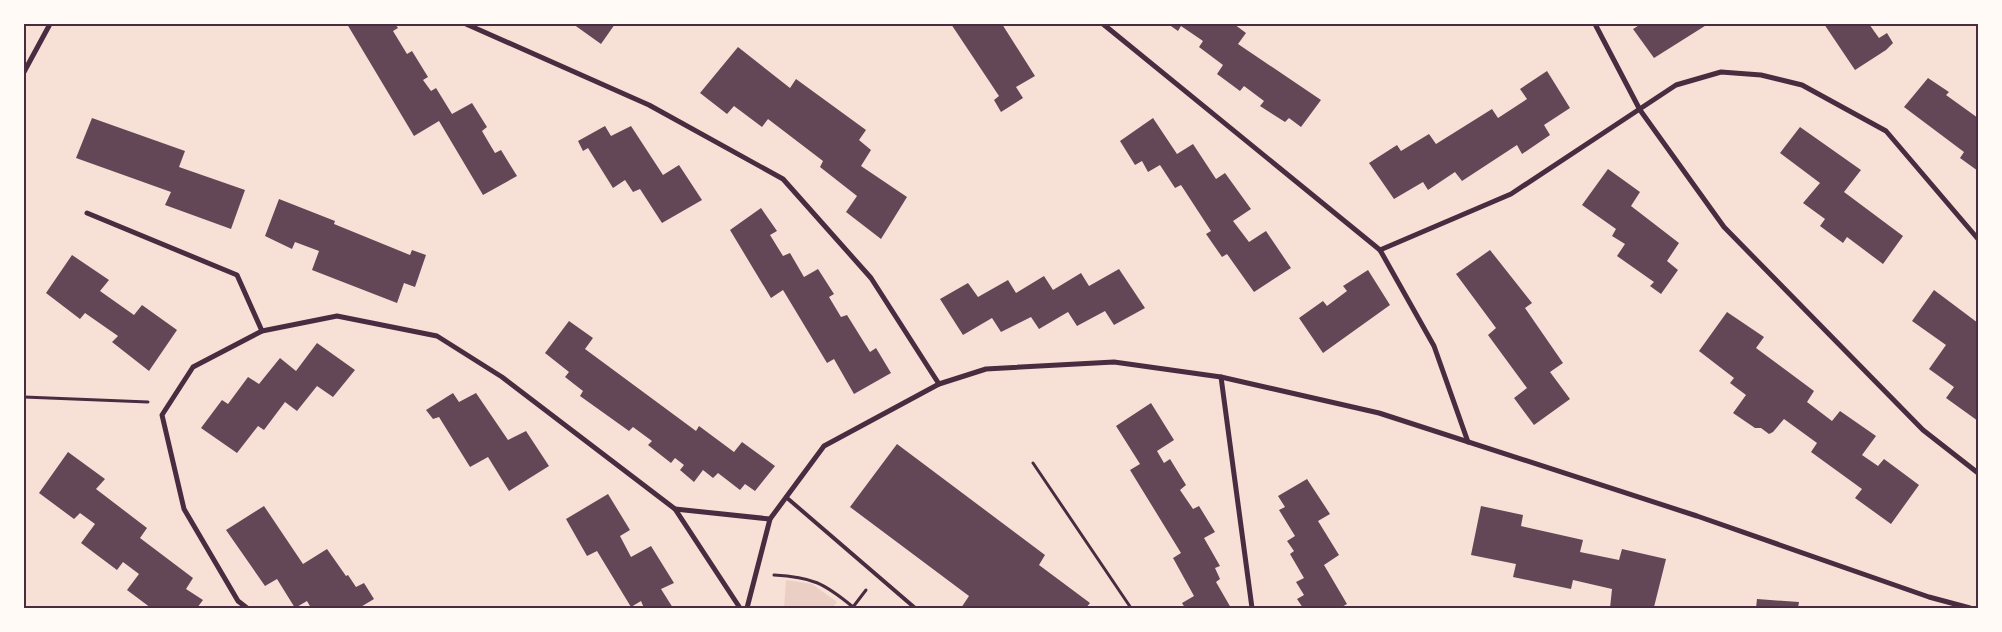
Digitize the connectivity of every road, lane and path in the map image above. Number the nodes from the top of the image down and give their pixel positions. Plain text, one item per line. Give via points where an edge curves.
1 (50, 24) edge
2 (466, 24) edge
3 (1103, 24) edge
4 (1595, 24) edge
5 (24, 72) edge
6 (1640, 110) junction
7 (87, 213) dead end
8 (1978, 239) edge
9 (1380, 250) junction
10 (262, 331) junction
11 (1221, 377) junction
12 (939, 384) junction
13 (24, 397) edge
14 (170, 402) junction
15 (1468, 442) junction
16 (1033, 463) dead end
17 (1978, 473) edge
18 (786, 497) junction
19 (675, 509) junction
20 (770, 519) junction
21 (756, 574) junction
22 (862, 594) dead end
23 (247, 608) edge
24 (740, 608) edge
25 (747, 608) edge
26 (915, 608) edge
27 (1131, 608) edge
28 (1252, 608) edge
29 (1970, 608) edge

1 - 5 street
2 - 12 street via 649,105 783,179 871,278
3 - 9 street
4 - 6 street
6 - 8 street via 1676,85 1721,72 1761,75 1802,85 1886,131
6 - 9 street via 1511,194
6 - 17 street via 1724,227 1922,430
7 - 10 street via 237,275
9 - 15 street via 1434,346
10 - 14 street via 193,368
10 - 19 street via 337,316 437,336 502,377
11 - 12 street via 1114,362 986,369
11 - 15 street via 1380,413
11 - 28 street
12 - 18 street via 824,446
13 - 14 path
14 - 23 street via 162,415 184,509 238,600
15 - 29 street
16 - 27 path
18 - 20 street
18 - 26 lane
19 - 20 street
19 - 24 street
20 - 21 street
21 - 22 path via 812,579 853,606
21 - 25 street

